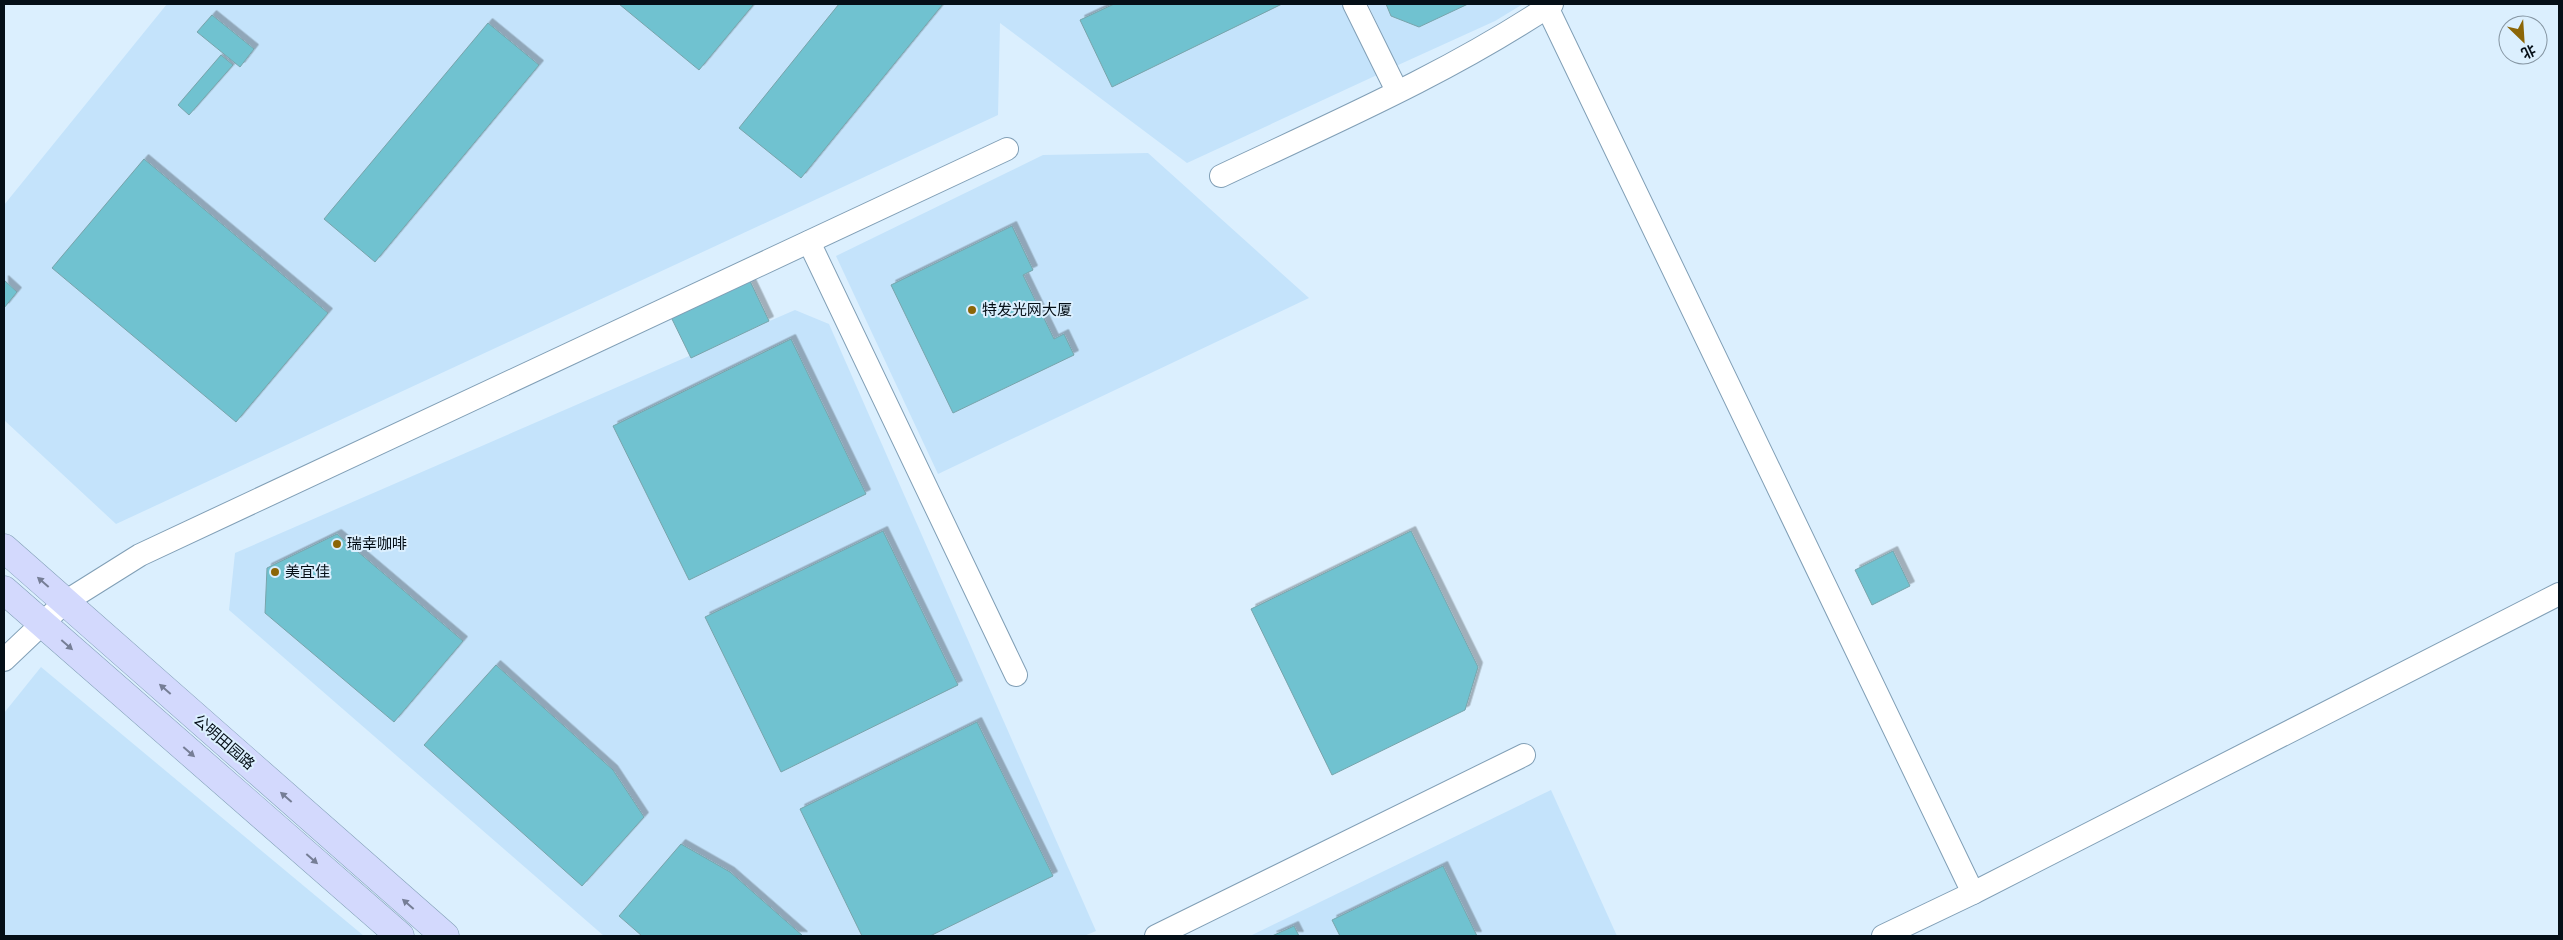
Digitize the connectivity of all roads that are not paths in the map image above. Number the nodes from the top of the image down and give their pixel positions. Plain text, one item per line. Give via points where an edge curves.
1 (1354, 4) edge
2 (1550, 6) edge
3 (1397, 92) junction
4 (1007, 149) dead end
5 (1221, 176) dead end
6 (809, 242) junction
7 (4, 548) edge
8 (4, 590) edge
9 (2559, 594) edge
10 (66, 602) junction
11 (42, 623) junction
12 (4, 660) edge
13 (1016, 675) dead end
14 (1524, 756) dead end
15 (1973, 893) junction
16 (400, 936) edge
17 (445, 936) edge
18 (1156, 936) edge
19 (1883, 936) edge

1 - 3 street
2 - 3 street via 1510,32
2 - 15 street
3 - 5 street
4 - 6 street
6 - 10 street via 140,555
6 - 13 street
10 -> 7 street, 公明田园路
8 - 11 street, 公明田园路
9 - 15 street
10 - 11 street
17 -> 10 street, 公明田园路
11 - 12 street
11 -> 16 street, 公明田园路
14 - 18 street
15 - 19 street

